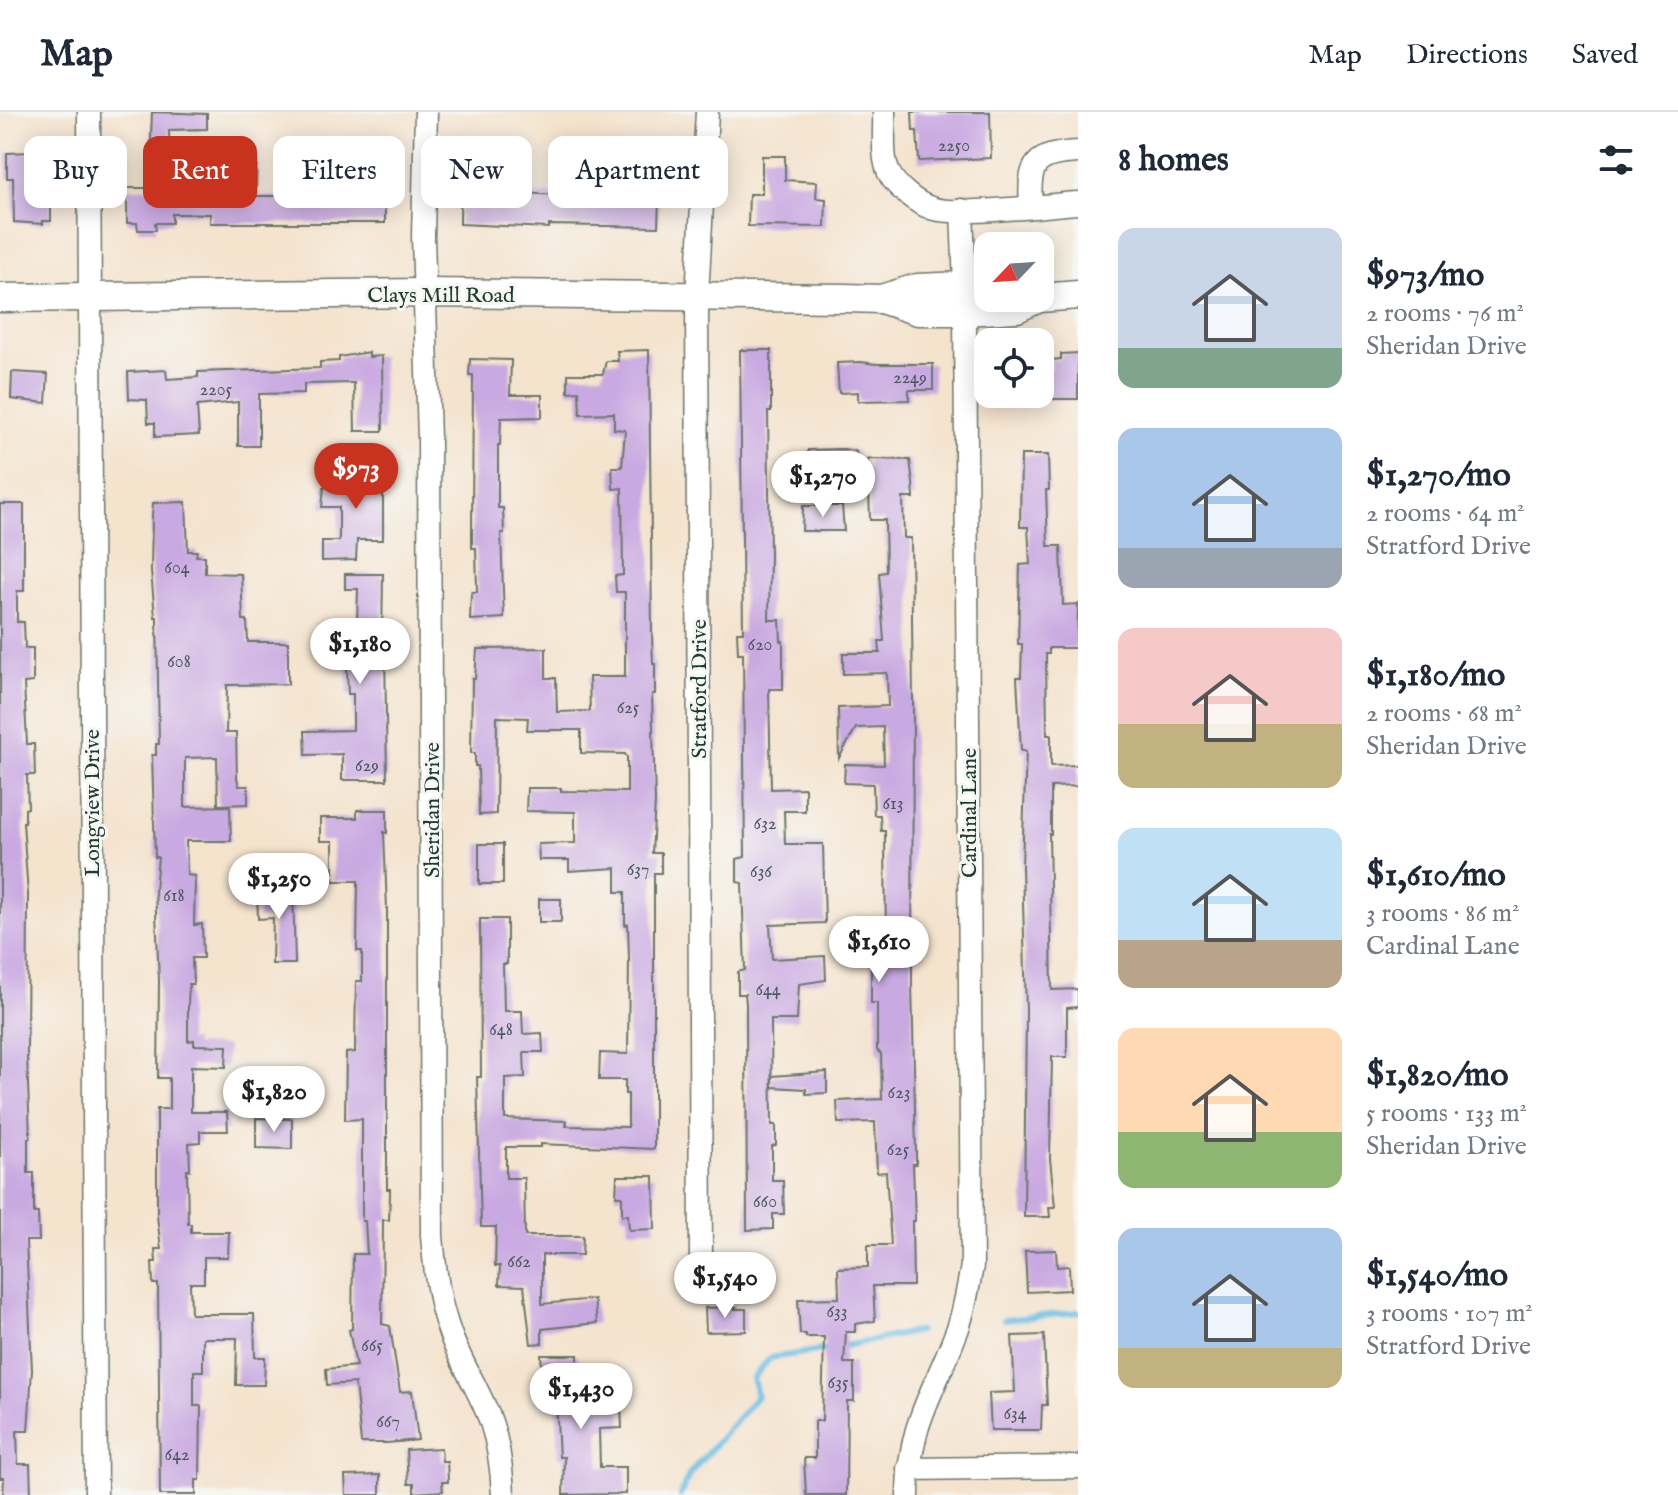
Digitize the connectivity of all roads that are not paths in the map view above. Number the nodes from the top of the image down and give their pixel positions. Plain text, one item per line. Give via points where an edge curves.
1 (89, 112) edge
2 (426, 112) edge
3 (707, 112) edge
4 (884, 112) edge
5 (1078, 152) edge
6 (1078, 203) edge
7 (1031, 206) junction
8 (962, 210) junction
9 (425, 293) junction
10 (972, 294) edge
11 (1078, 295) edge
12 (1054, 296) edge
13 (697, 297) junction
14 (0, 298) edge
15 (89, 298) junction
16 (701, 1266) dead end
17 (1078, 1467) edge
18 (908, 1469) junction
19 (96, 1495) edge
20 (503, 1495) edge
21 (908, 1495) edge

1 - 15 street, Longview Drive
2 - 9 street, Sheridan Drive
3 - 13 street, Stratford Drive
4 - 8 street via 889,174 932,209
5 - 7 street via 1044,158 1034,168 1029,179
6 - 7 street
7 - 8 street
8 - 10 street, Cardinal Lane
9 - 13 main road, Clays Mill Road
9 - 15 main road, Clays Mill Road
9 - 20 street, Sheridan Drive via 432,1236 442,1310 491,1423
10 - 13 main road, Clays Mill Road via 917,288 881,299
10 - 18 street, Cardinal Lane via 972,1266 959,1324 924,1404
11 - 12 main road, Clays Mill Road
13 - 16 street, Stratford Drive
14 - 15 main road, Clays Mill Road
15 - 19 street, Longview Drive
17 - 18 street
18 - 21 street, Cardinal Lane

